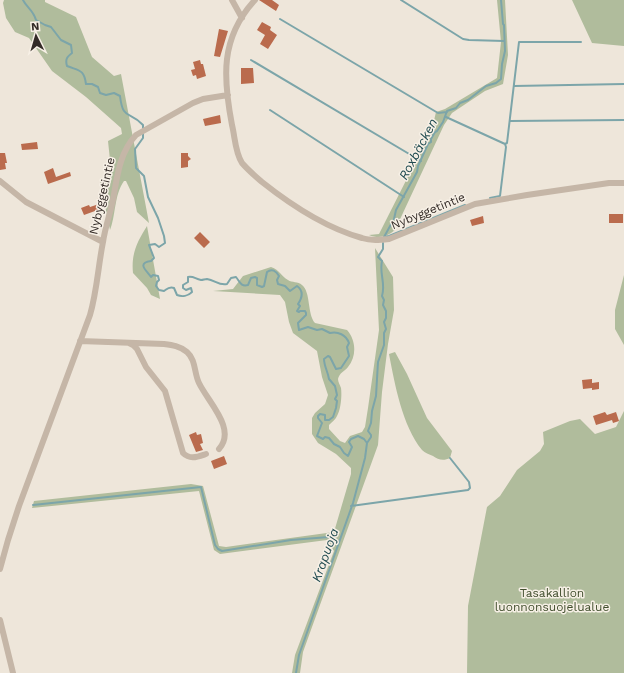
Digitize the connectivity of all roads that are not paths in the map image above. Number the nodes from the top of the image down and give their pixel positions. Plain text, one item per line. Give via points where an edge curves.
1 (232, 0) edge
2 (255, 0) edge
3 (242, 18) junction
4 (228, 95) junction
5 (0, 181) edge
6 (624, 183) edge
7 (103, 242) junction
8 (80, 341) junction
9 (127, 343) junction
10 (219, 449) dead end
11 (206, 454) dead end
12 (0, 569) edge
13 (0, 620) edge
14 (13, 673) edge

1 - 3 street
2 - 3 street
3 - 4 street via 228,48
4 - 6 street, Nybyggetintie via 237,150 242,163 249,171 290,203 327,224 363,238 376,240 396,237 460,210 487,202
4 - 7 street, Nybyggetintie via 193,103 140,132 129,142 121,162
5 - 7 street via 26,202
7 - 8 street, Nybyggetintie via 94,298
8 - 9 street
8 - 12 street, Nybyggetintie via 19,506
9 - 10 street via 176,346 188,354 200,386 225,431 224,442
9 - 11 street via 137,349 146,367 165,391 184,453 194,458
13 - 14 street

